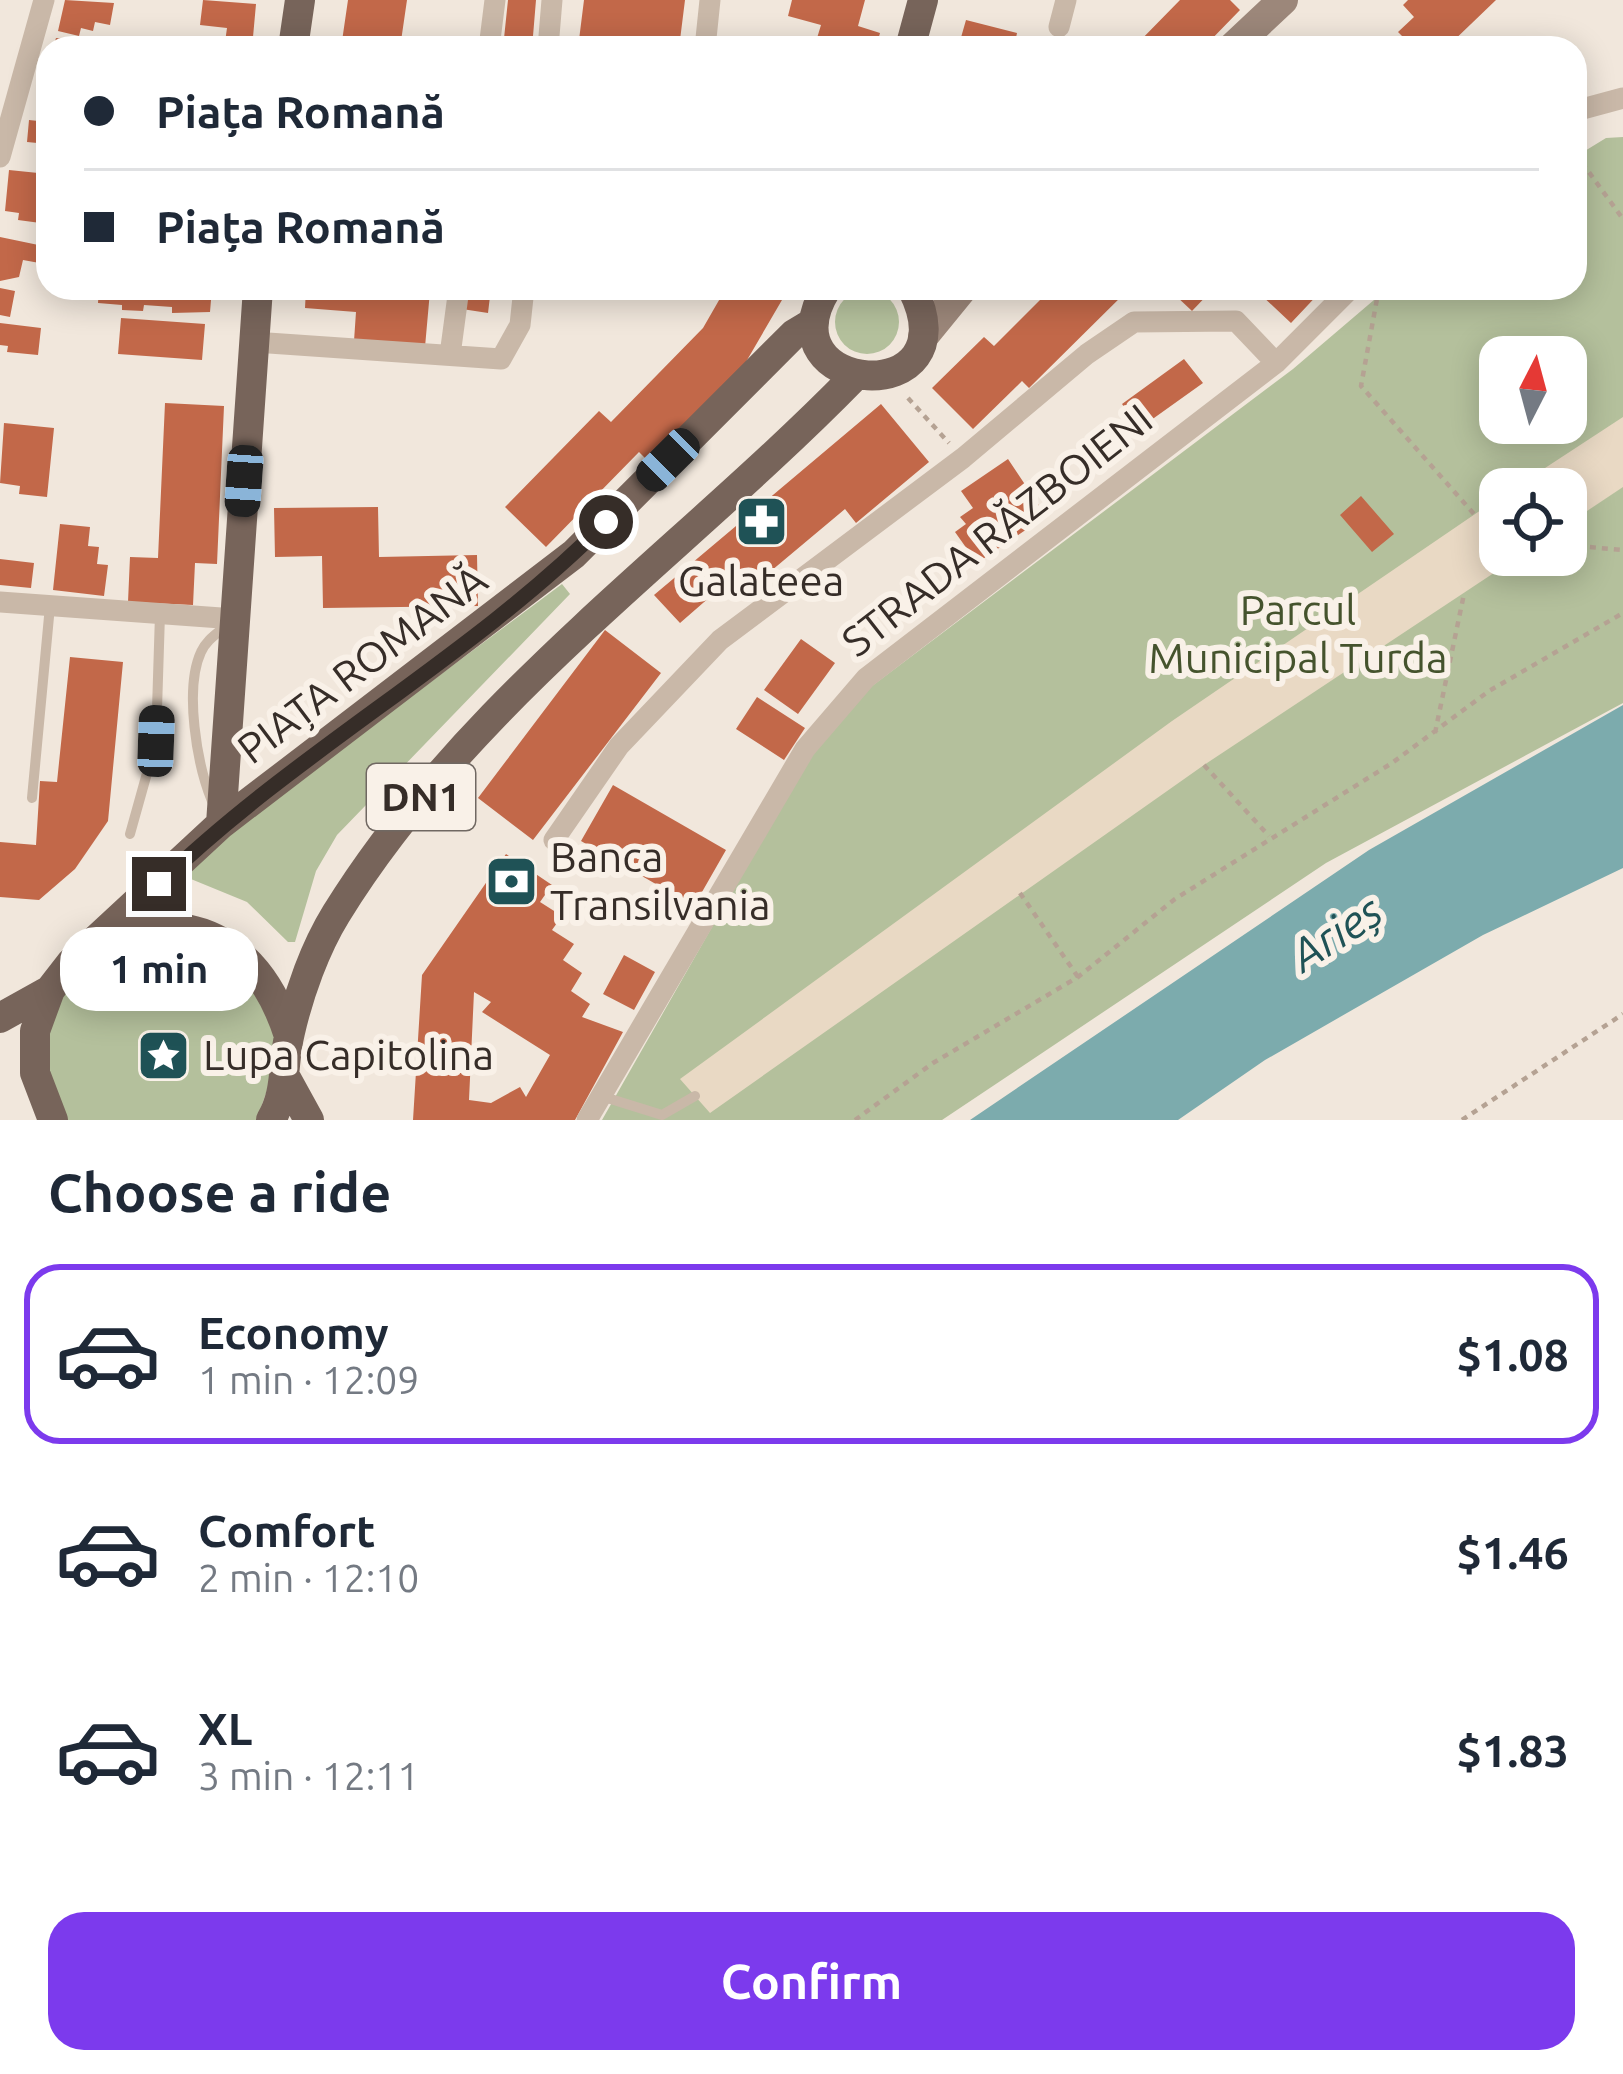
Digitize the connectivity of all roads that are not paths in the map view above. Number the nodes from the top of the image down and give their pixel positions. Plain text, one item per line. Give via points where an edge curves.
1 (44, 0) edge
2 (300, 0) edge
3 (495, 0) edge
4 (552, 0) edge
5 (710, 0) edge
6 (923, 0) edge
7 (1066, 0) edge
8 (1283, 0) edge
9 (1059, 27) dead end
10 (295, 36) edge
11 (490, 36) edge
12 (549, 36) edge
13 (706, 36) edge
14 (913, 36) edge
15 (1245, 36) edge
16 (1623, 98) edge
17 (1587, 108) edge
18 (0, 157) edge
19 (258, 300) edge
20 (457, 300) edge
21 (523, 300) edge
22 (822, 300) edge
23 (918, 300) edge
24 (953, 300) edge
25 (1339, 300) edge
26 (814, 322) junction
27 (923, 337) junction
28 (253, 342) junction
29 (450, 356) junction
30 (1276, 363) junction
31 (854, 377) junction
32 (0, 602) edge
33 (50, 606) junction
34 (160, 614) junction
35 (235, 619) junction
36 (32, 798) dead end
37 (221, 824) junction
38 (130, 834) dead end
39 (554, 840) dead end
40 (98, 943) junction
41 (50, 990) junction
42 (0, 1018) edge
43 (289, 1036) junction
44 (287, 1080) junction
45 (602, 1096) junction
46 (695, 1096) dead end
47 (53, 1120) edge
48 (271, 1120) edge
49 (310, 1120) edge
50 (587, 1120) edge

1 - 18 street
2 - 10 main road
3 - 11 street
4 - 12 street
5 - 13 street
6 - 14 main road
7 - 9 street
8 - 15 main road
16 - 17 street
19 - 28 main road
20 - 29 street
21 - 29 street via 520,325 501,359
22 - 26 main road
23 - 27 main road
24 - 27 main road, DN1
25 - 30 street, STRADA RĂZBOIENI
26 - 31 main road via 818,346
26 - 37 main road, PIAȚA ROMANĂ / DN1 via 574,554
27 - 31 main road, DN1 via 889,375
28 - 29 street
28 - 35 main road
30 - 39 street via 1236,321 1134,322 1087,353 963,458 720,640 619,746
30 - 45 street, STRADA RĂZBOIENI via 866,677 805,749
31 - 43 main road, PIAȚA ROMANĂ / DN1 via 612,598 392,833 320,944
32 - 33 street
33 - 34 street
33 - 36 lane
34 - 35 street
34 - 38 lane via 156,741
35 - 37 main road
37 - 40 main road, PIAȚA ROMANĂ / DN1
40 - 41 main road, PIAȚA ROMANĂ / DN1
40 - 43 main road, PIAȚA ROMANĂ / DN1 via 137,928 178,927 218,939 252,962 276,996
41 - 42 main road, PIAȚA ROMANĂ / DN1
41 - 47 main road, PIAȚA ROMANĂ / DN1 via 35,1030 34,1073
43 - 44 main road, PIAȚA ROMANĂ / DN1
44 - 48 main road, PIAȚA ROMANĂ / DN1
44 - 49 main road
45 - 46 lane via 662,1115
45 - 50 street, STRADA RĂZBOIENI

